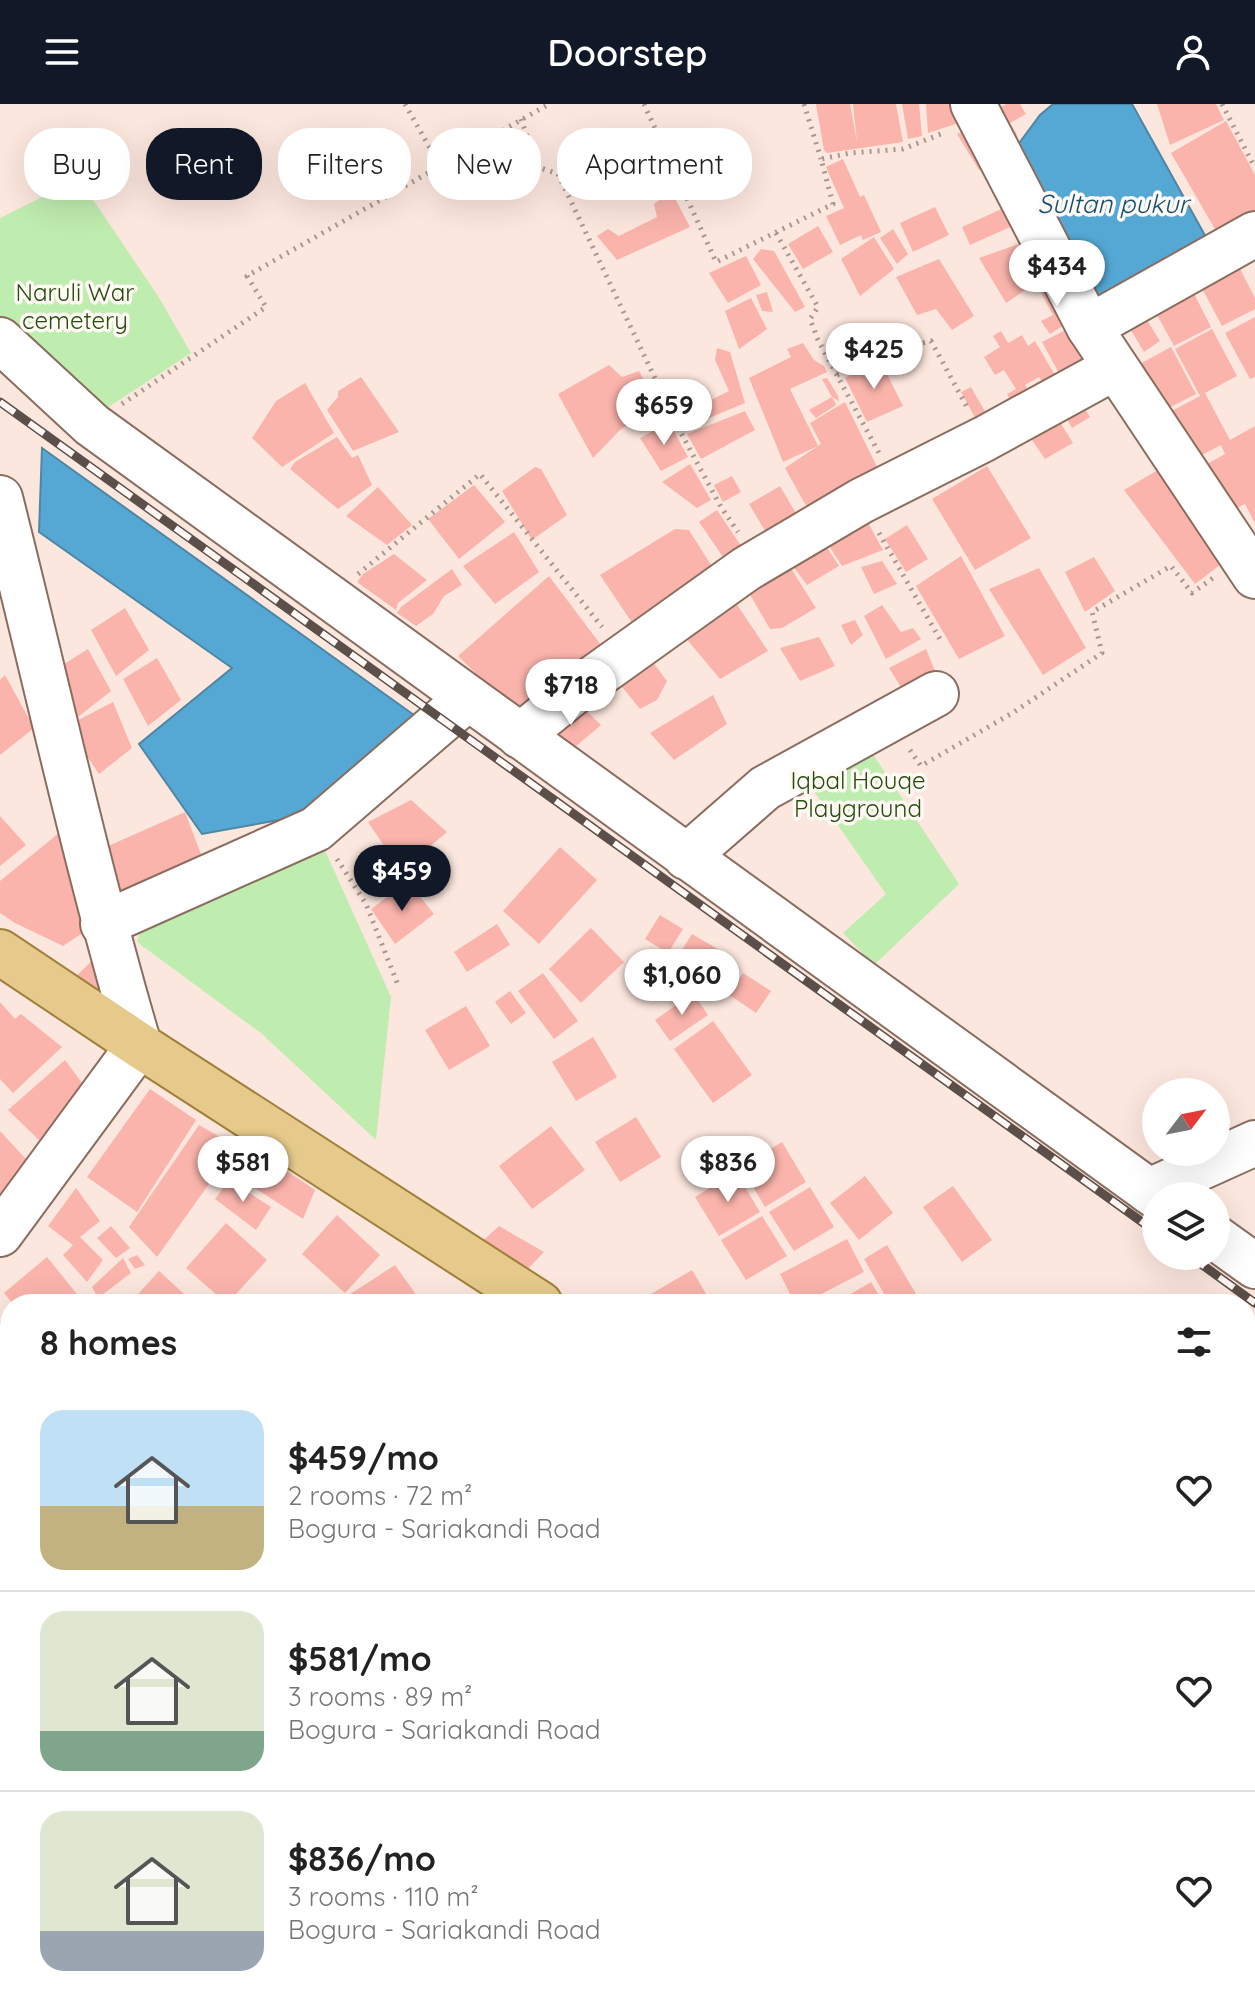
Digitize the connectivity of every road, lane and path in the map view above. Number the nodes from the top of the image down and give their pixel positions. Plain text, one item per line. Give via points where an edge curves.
1 (405, 104) edge
2 (549, 104) edge
3 (644, 104) edge
4 (804, 104) edge
5 (1222, 104) edge
6 (975, 108) edge
7 (521, 119) junction
8 (505, 128) edge
9 (427, 143) edge
10 (821, 159) junction
11 (1255, 168) edge
12 (427, 173) edge
13 (776, 233) junction
14 (1255, 234) edge
15 (1089, 327) junction
16 (0, 340) edge
17 (1114, 368) junction
18 (837, 375) junction
19 (92, 425) junction
20 (984, 439) junction
21 (878, 492) junction
22 (0, 498) edge
23 (760, 562) junction
24 (1248, 566) edge
25 (329, 598) junction
26 (941, 641) dead end
27 (625, 655) junction
28 (936, 694) dead end
29 (468, 698) junction
30 (887, 721) junction
31 (520, 736) junction
32 (316, 829) junction
33 (686, 857) junction
34 (103, 924) junction
35 (0, 952) edge
36 (398, 985) dead end
37 (139, 1045) junction
38 (1255, 1143) edge
39 (1175, 1182) edge
40 (1142, 1186) edge
41 (0, 1234) edge
42 (1230, 1248) edge
43 (1255, 1266) edge
44 (525, 1294) edge

1 - 9 path
2 - 7 path
3 - 13 path via 716,262
4 - 10 path
5 - 11 path
6 - 10 path via 971,122 903,149
6 - 15 street
7 - 8 path
7 - 23 path via 538,167 558,174 713,493
10 - 13 path via 833,204
12 - 19 path via 247,276 266,307
13 - 18 path via 818,307 810,319
14 - 15 street
15 - 17 street
16 - 19 street
17 - 20 street
17 - 24 street
18 - 20 path via 911,339 918,344 931,341
18 - 21 path
19 - 25 street
20 - 21 street
21 - 23 street
21 - 26 path
22 - 34 street
23 - 27 street
24 - 30 path via 1192,593 1171,566 1092,612 1102,653 921,766
25 - 27 path via 480,474
25 - 29 street
27 - 31 street
28 - 30 street
29 - 31 street
29 - 32 street
30 - 33 street via 765,788
31 - 33 street
32 - 34 street
32 - 36 path via 366,904
33 - 40 street
34 - 37 street
35 - 37 main road
37 - 41 street
37 - 44 main road
38 - 39 street
42 - 43 street

